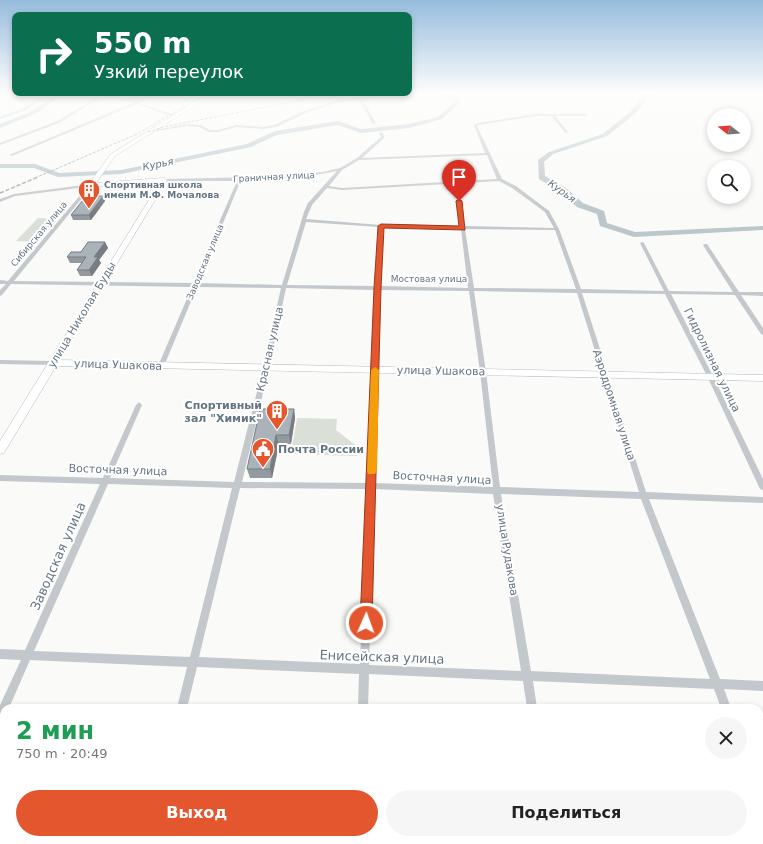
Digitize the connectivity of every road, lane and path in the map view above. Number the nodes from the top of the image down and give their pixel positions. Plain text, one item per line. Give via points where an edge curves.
1 (28, 133) edge
2 (63, 133) edge
3 (148, 133) edge
4 (478, 133) edge
5 (382, 135) dead end
6 (0, 144) edge
7 (487, 154) junction
8 (11, 155) dead end
9 (358, 159) junction
10 (341, 169) junction
11 (164, 180) junction
12 (239, 180) junction
13 (500, 180) junction
14 (91, 185) junction
15 (326, 187) junction
16 (459, 201) dead end
17 (0, 202) edge
18 (303, 220) junction
19 (381, 226) junction
20 (463, 228) junction
21 (557, 229) junction
22 (642, 243) dead end
23 (706, 245) dead end
24 (0, 282) edge
25 (10, 282) junction
26 (101, 284) junction
27 (195, 286) junction
28 (284, 287) junction
29 (377, 288) junction
30 (470, 288) junction
31 (578, 291) junction
32 (667, 293) junction
33 (0, 294) edge
34 (738, 294) junction
35 (763, 294) edge
36 (763, 333) edge
37 (0, 362) edge
38 (52, 363) junction
39 (161, 366) junction
40 (266, 368) junction
41 (375, 370) junction
42 (483, 372) junction
43 (604, 374) junction
44 (710, 376) junction
45 (763, 378) edge
46 (139, 405) dead end
47 (0, 450) edge
48 (0, 478) edge
49 (105, 481) junction
50 (236, 485) junction
51 (371, 486) junction
52 (763, 487) edge
53 (497, 492) junction
54 (644, 497) junction
55 (763, 500) edge
56 (0, 654) edge
57 (28, 655) junction
58 (193, 663) junction
59 (365, 669) junction
60 (528, 677) junction
61 (716, 684) junction
62 (763, 686) edge
63 (6, 704) edge
64 (183, 704) edge
65 (363, 704) edge
66 (531, 704) edge
67 (724, 704) edge

1 - 6 street
2 - 8 street
3 - 14 street via 113,155
4 - 7 street
5 - 9 street, Красная улица
7 - 9 street
7 - 13 street
9 - 10 street, Красная улица
10 - 12 street, Граничная улица via 315,176
10 - 15 street, Красная улица
11 - 12 street, Граничная улица
11 - 14 street, Граничная улица
11 - 26 street, улица Николая Буды
12 - 27 street, Заводская улица
13 - 15 street, Граничная улица via 342,189
13 - 21 street, Аэродромная улица via 548,211
14 - 17 street, Граничная улица via 14,195
14 - 25 street, Сибирская улица
15 - 18 street, Красная улица via 310,204
16 - 20 street, улица Рудакова
18 - 19 street
18 - 28 street, Красная улица
19 - 20 street
19 - 29 street
20 - 21 street
20 - 30 street, улица Рудакова
21 - 31 street, Аэродромная улица
22 - 32 street, Гидролизная улица
23 - 34 street
24 - 25 street, Мостовая улица
25 - 26 street, Мостовая улица
25 - 33 street, Сибирская улица
26 - 27 street, Мостовая улица
26 - 38 street, улица Николая Буды
27 - 28 street, Мостовая улица
27 - 39 street, Заводская улица
28 - 29 street, Мостовая улица
28 - 40 street, Красная улица
29 - 30 street, Мостовая улица
29 - 41 street
30 - 31 street, Мостовая улица
30 - 42 street, улица Рудакова
31 - 32 street, Мостовая улица
31 - 43 street, Аэродромная улица
32 - 34 street, Мостовая улица
32 - 44 street, Гидролизная улица
34 - 35 street, Мостовая улица
34 - 36 street
37 - 38 street, улица Ушакова
38 - 39 street, улица Ушакова
38 - 47 street, улица Николая Буды
39 - 40 street, улица Ушакова
40 - 41 street, улица Ушакова
40 - 50 street, Красная улица
41 - 42 street, улица Ушакова
41 - 51 street
42 - 43 street, улица Ушакова
42 - 53 street, улица Рудакова
43 - 44 street, улица Ушакова
43 - 54 street, Аэродромная улица
44 - 45 street, улица Ушакова
44 - 52 street, Гидролизная улица
46 - 49 street, Заводская улица
48 - 49 street, Восточная улица
49 - 50 street, Восточная улица
49 - 57 street, Заводская улица
50 - 51 street, Восточная улица
50 - 58 street, Красная улица
51 - 53 street, Восточная улица
51 - 59 street
53 - 54 street, Восточная улица
53 - 60 street, улица Рудакова
54 - 55 street, Восточная улица
54 - 61 street, Аэродромная улица
56 - 57 street, Енисейская улица
57 - 58 street, Енисейская улица
57 - 63 street, Заводская улица
58 - 59 street, Енисейская улица
58 - 64 street, Красная улица
59 - 60 street, Енисейская улица
59 - 65 street
60 - 61 street, Енисейская улица
60 - 66 street, улица Рудакова
61 - 62 street, Енисейская улица
61 - 67 street, Аэродромная улица

